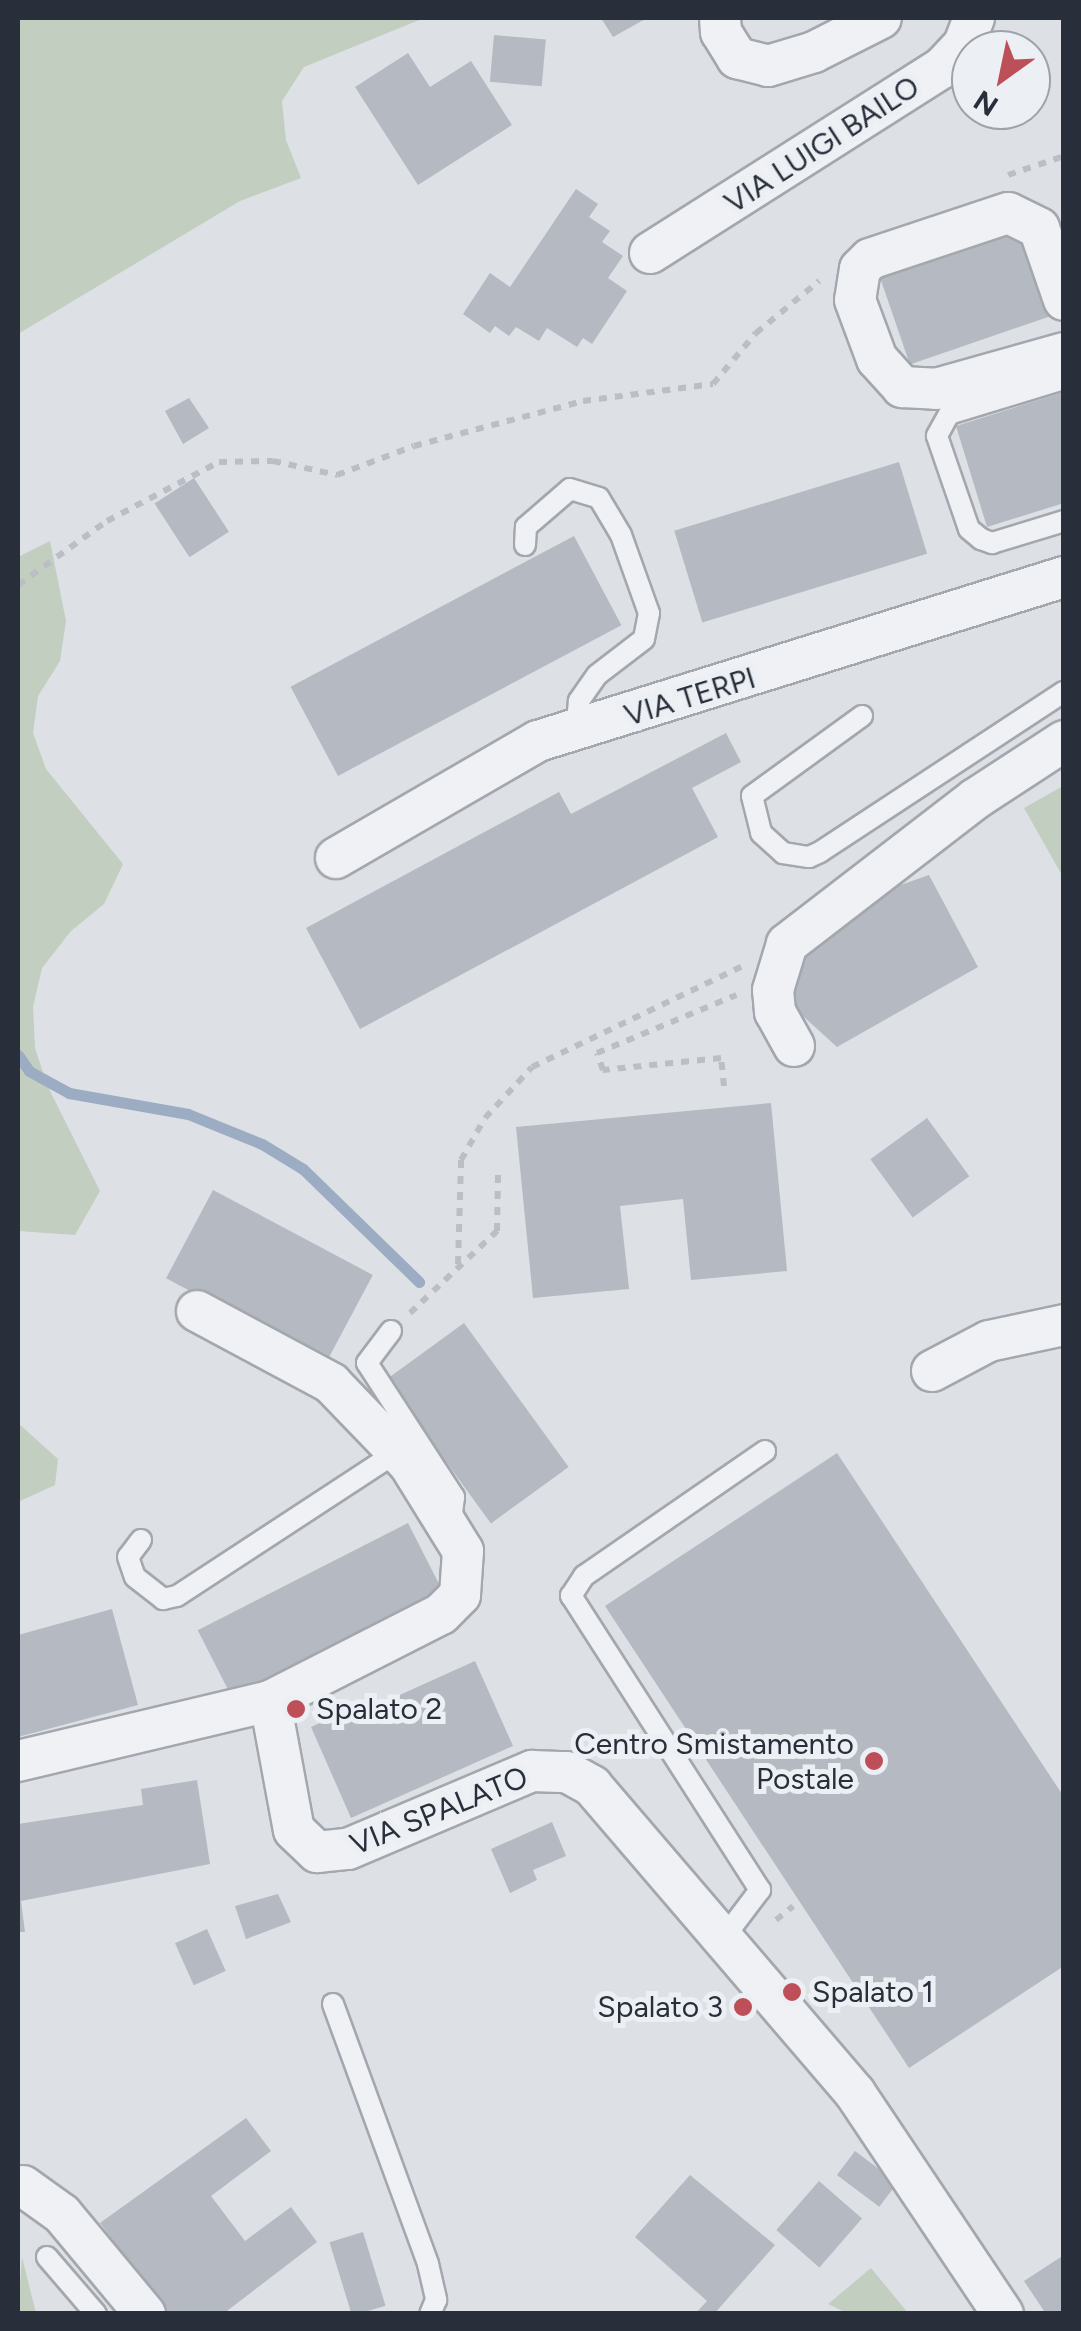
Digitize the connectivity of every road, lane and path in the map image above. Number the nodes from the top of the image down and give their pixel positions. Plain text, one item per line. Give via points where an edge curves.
1 (720, 18) edge
2 (881, 18) edge
3 (974, 18) edge
4 (1064, 156) edge
5 (997, 180) dead end
6 (650, 253) dead end
7 (828, 275) dead end
8 (1064, 300) edge
9 (1054, 368) edge
10 (1064, 520) edge
11 (525, 545) dead end
12 (1064, 577) edge
13 (18, 585) edge
14 (1064, 692) edge
15 (862, 716) dead end
16 (576, 731) junction
17 (1064, 741) edge
18 (336, 858) dead end
19 (781, 957) junction
20 (794, 1046) dead end
21 (724, 1086) dead end
22 (498, 1172) dead end
23 (458, 1264) junction
24 (197, 1311) dead end
25 (1064, 1325) edge
26 (391, 1331) joint
27 (932, 1370) dead end
28 (765, 1451) dead end
29 (397, 1452) junction
30 (450, 1529) junction
31 (140, 1540) dead end
32 (270, 1701) junction
33 (18, 1761) edge
34 (722, 1940) junction
35 (332, 2004) dead end
36 (23, 2186) dead end
37 (47, 2257) dead end
38 (96, 2314) edge
39 (146, 2314) edge
40 (430, 2314) edge
41 (1004, 2314) edge

1 - 2 street via 726,46 737,58 768,66 814,52
3 - 6 street, VIA LUIGI BAILO via 964,44 942,68
4 - 5 path
7 - 13 path via 756,333 713,384 583,402 414,446 337,476 273,461 219,462 107,521
8 - 9 street via 1039,228 1008,213 870,259 860,270 855,300 877,358 902,387 936,389
9 - 10 lane via 949,414 937,436 970,529 981,539 992,544
11 - 16 lane via 526,526 570,489 599,498 621,534 648,612 644,639 597,675 579,701
12 - 16 street, VIA TERPI
14 - 15 lane via 820,852 809,858 783,852 754,820 752,796
16 - 18 street, VIA TERPI via 538,742
17 - 19 street via 975,798
19 - 20 street via 775,1012
19 - 21 path via 732,998 597,1053 603,1070 721,1058
19 - 23 path via 532,1067 485,1118 460,1160
22 - 23 path via 497,1231
23 - 26 path
24 - 29 street via 331,1383
25 - 27 street via 988,1341
26 - 30 lane via 367,1363 454,1496
28 - 34 lane via 584,1576 572,1596 760,1890
29 - 30 street
29 - 31 lane via 177,1596 163,1599 136,1578 128,1558
30 - 32 street via 466,1568 452,1604
32 - 33 street
32 - 34 street, VIA SPALATO via 294,1830 317,1852 348,1849 532,1771 567,1772 592,1786 640,1837
34 - 41 street, VIA SPALATO via 855,2092
35 - 40 lane via 428,2264 436,2300
36 - 39 street via 62,2214
37 - 38 lane

